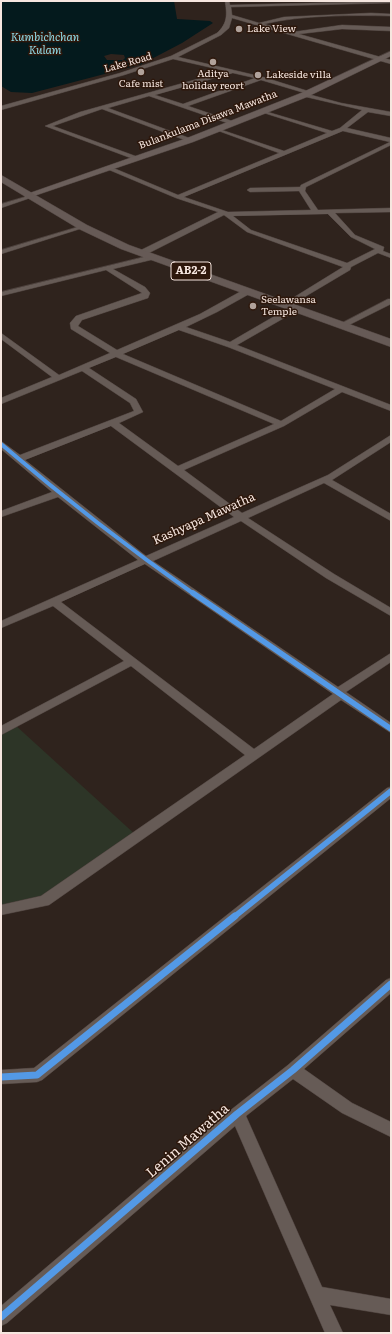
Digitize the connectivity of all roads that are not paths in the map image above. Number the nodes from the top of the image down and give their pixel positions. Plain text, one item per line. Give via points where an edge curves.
1 (376, 2) edge
2 (391, 2) edge
3 (298, 3) edge
4 (228, 4) edge
5 (389, 15) edge
6 (230, 16) junction
7 (259, 24) junction
8 (391, 29) edge
9 (292, 34) junction
10 (391, 53) edge
11 (174, 57) junction
12 (378, 59) junction
13 (391, 62) edge
14 (234, 71) junction
15 (261, 78) junction
16 (306, 93) junction
17 (150, 95) junction
18 (183, 106) junction
19 (1, 108) edge
20 (104, 108) junction
21 (366, 110) junction
22 (263, 111) junction
23 (391, 114) edge
24 (233, 123) junction
25 (218, 129) junction
26 (342, 129) junction
27 (332, 133) junction
28 (190, 140) junction
29 (391, 141) edge
30 (285, 153) junction
31 (136, 158) junction
32 (109, 168) junction
33 (1, 178) edge
34 (301, 189) junction
35 (250, 190) dead end
36 (29, 196) junction
37 (178, 197) junction
38 (1, 206) edge
39 (391, 210) edge
40 (316, 212) junction
41 (330, 212) junction
42 (226, 213) junction
43 (83, 228) junction
44 (378, 251) junction
45 (1, 252) edge
46 (147, 255) junction
47 (391, 256) edge
48 (347, 266) junction
49 (107, 268) junction
50 (248, 291) junction
51 (1, 294) edge
52 (391, 301) edge
53 (290, 307) junction
54 (342, 325) junction
55 (179, 327) junction
56 (1, 335) edge
57 (391, 343) edge
58 (230, 345) junction
59 (117, 354) junction
60 (84, 368) junction
61 (58, 378) junction
62 (342, 388) junction
63 (1, 401) edge
64 (391, 408) edge
65 (113, 423) junction
66 (281, 424) junction
67 (391, 438) edge
68 (1, 444) edge
69 (20, 459) junction
70 (177, 470) junction
71 (325, 480) junction
72 (59, 493) junction
73 (1, 514) edge
74 (241, 517) junction
75 (391, 518) edge
76 (145, 560) junction
77 (53, 601) junction
78 (391, 613) edge
79 (1, 625) edge
80 (391, 657) edge
81 (132, 661) junction
82 (339, 693) junction
83 (391, 729) edge
84 (1, 731) edge
85 (254, 755) junction
86 (391, 791) edge
87 (1, 910) edge
88 (391, 984) edge
89 (293, 1070) junction
90 (1, 1077) edge
91 (237, 1114) junction
92 (391, 1130) edge
93 (316, 1294) junction
94 (391, 1307) edge
95 (1, 1317) edge
96 (334, 1333) edge

1 - 2 street
1 - 3 street
1 - 5 street
3 - 4 street
4 - 6 street
5 - 7 street via 284,18
6 - 7 street
6 - 11 street, Lake Road via 226,28 219,34
7 - 9 street
8 - 9 street via 366,26 322,28
9 - 12 street
10 - 12 main road, Bulankulama Disawa Mawatha
11 - 14 street
11 - 19 street, Lake Road
12 - 13 street
12 - 16 main road, Bulankulama Disawa Mawatha
14 - 15 street
14 - 17 street
15 - 16 street
15 - 18 street
16 - 21 street
16 - 22 main road, Bulankulama Disawa Mawatha
17 - 18 street
17 - 20 street
18 - 24 street
20 - 28 street
20 - 31 street via 48,126
21 - 23 street
21 - 26 street
22 - 24 main road, Bulankulama Disawa Mawatha
22 - 27 street
24 - 25 main road, Bulankulama Disawa Mawatha
25 - 28 main road, Bulankulama Disawa Mawatha
25 - 30 street
26 - 27 street
26 - 29 street
27 - 30 street
28 - 31 main road, Bulankulama Disawa Mawatha
29 - 34 street via 309,182
30 - 37 street
31 - 32 main road, Bulankulama Disawa Mawatha
32 - 36 main road, Bulankulama Disawa Mawatha
32 - 37 street
33 - 36 main road, AB2-2
34 - 35 street
34 - 40 street
36 - 38 street
36 - 43 main road, AB2-2
37 - 42 street
39 - 41 street
40 - 41 street
40 - 42 street
41 - 44 street via 353,236 381,249
42 - 46 street
42 - 48 street via 249,230
43 - 45 street
43 - 46 main road, AB2-2
44 - 47 street
44 - 48 street
46 - 49 street
46 - 50 main road, AB2-2
48 - 53 street
49 - 51 street
49 - 59 street via 146,292 144,296 79,318 74,327
50 - 53 main road, AB2-2
50 - 55 street
52 - 54 street
53 - 54 main road, AB2-2
53 - 58 street
54 - 57 main road, AB2-2
55 - 58 street
55 - 59 street
56 - 61 street
58 - 62 street
59 - 60 street
59 - 66 street
60 - 61 street
60 - 65 street via 133,401 139,412
61 - 63 street
62 - 64 street
62 - 66 street
65 - 69 street
65 - 70 street
66 - 70 street
67 - 71 street, Kashyapa Mawatha
68 - 69 street
69 - 72 street
70 - 74 street
71 - 74 street, Kashyapa Mawatha
71 - 75 street
72 - 73 street
72 - 76 street
74 - 76 street, Kashyapa Mawatha
74 - 78 street
76 - 77 street, Kashyapa Mawatha
76 - 82 street
77 - 79 street, Kashyapa Mawatha
77 - 81 street
80 - 82 street
81 - 84 street
81 - 85 street
82 - 83 street
82 - 85 street
85 - 87 street via 44,901
86 - 90 street via 37,1075
88 - 89 street, Lenin Mawatha
89 - 91 street, Lenin Mawatha
89 - 92 street via 347,1108
91 - 93 street
91 - 95 street, Lenin Mawatha
93 - 94 street
93 - 96 street

